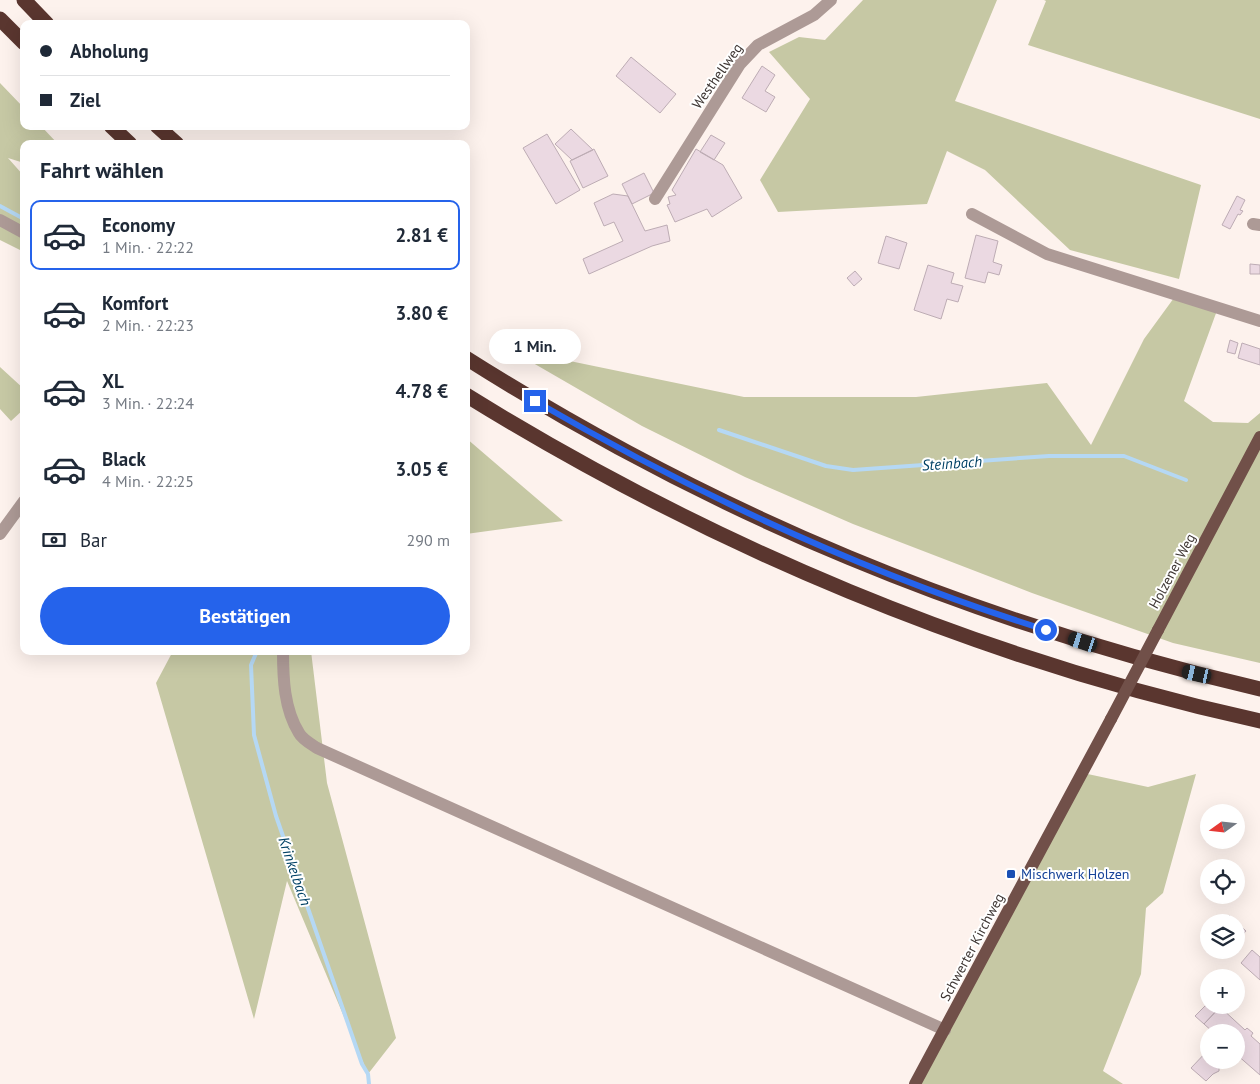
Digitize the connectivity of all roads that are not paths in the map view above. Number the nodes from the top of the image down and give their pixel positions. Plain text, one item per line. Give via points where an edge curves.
1 (24, 0) edge
2 (831, 0) edge
3 (0, 19) edge
4 (43, 20) edge
5 (20, 39) edge
6 (115, 130) edge
7 (161, 130) edge
8 (126, 140) edge
9 (173, 140) edge
10 (654, 199) dead end
11 (972, 214) dead end
12 (0, 220) edge
13 (20, 231) edge
14 (1260, 321) edge
15 (470, 361) edge
16 (470, 397) edge
17 (1260, 436) edge
18 (20, 506) edge
19 (0, 534) edge
20 (282, 655) edge
21 (1260, 689) edge
22 (1111, 719) joint
23 (1260, 721) edge
24 (945, 1030) junction
25 (916, 1084) edge

1 - 4 highway
2 - 10 street, Westhellweg via 814,16 758,46 740,64
3 - 5 highway
6 - 8 highway
7 - 9 highway
11 - 14 street via 1047,254
12 - 13 street
15 - 21 highway via 652,466 792,534 889,576 1101,648
16 - 23 highway via 630,490 780,562 881,604 1093,678
17 - 22 main road, Holzener Weg, bridge
18 - 19 street
20 - 24 street via 283,681 292,718 300,734 317,748
22 - 24 main road, Schwerter Kirchweg
24 - 25 main road, Schwerter Kirchweg

